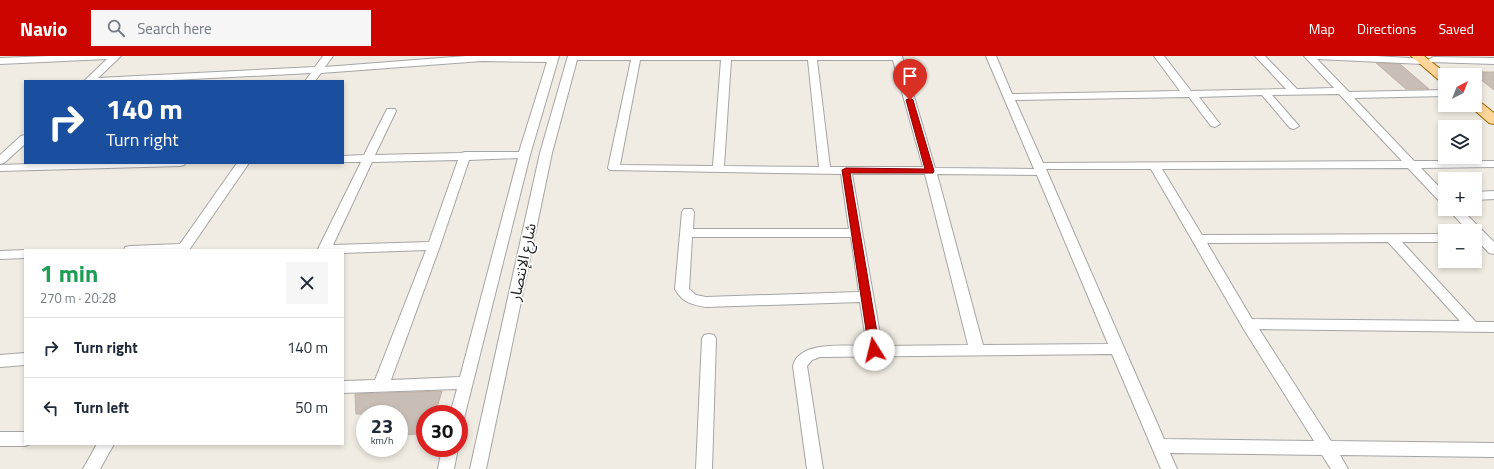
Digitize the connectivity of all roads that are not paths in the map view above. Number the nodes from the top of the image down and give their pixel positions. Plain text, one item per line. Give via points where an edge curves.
1 (4, 56) edge
2 (116, 56) edge
3 (328, 56) edge
4 (573, 56) edge
5 (618, 56) edge
6 (701, 56) edge
7 (991, 56) edge
8 (1159, 56) edge
9 (1260, 56) edge
10 (1310, 56) edge
11 (483, 57) edge
12 (554, 57) edge
13 (636, 57) edge
14 (726, 57) junction
15 (784, 57) edge
16 (812, 57) junction
17 (873, 57) edge
18 (897, 57) edge
19 (1338, 57) edge
20 (55, 58) edge
21 (427, 58) edge
22 (1425, 58) edge
23 (0, 60) edge
24 (1494, 61) edge
25 (1440, 68) edge
26 (319, 70) junction
27 (1438, 72) edge
28 (174, 79) edge
29 (89, 80) edge
30 (133, 80) edge
31 (311, 80) edge
32 (1294, 92) junction
33 (1265, 93) junction
34 (1344, 93) junction
35 (1438, 93) edge
36 (1190, 94) junction
37 (1009, 97) junction
38 (1482, 100) edge
39 (1482, 110) edge
40 (1494, 110) edge
41 (391, 111) dead end
42 (1494, 120) edge
43 (1215, 124) dead end
44 (1294, 126) dead end
45 (24, 139) edge
46 (465, 155) junction
47 (524, 155) junction
48 (368, 158) junction
49 (344, 159) edge
50 (0, 160) edge
51 (129, 164) edge
52 (243, 164) edge
53 (1494, 164) edge
54 (1154, 165) junction
55 (1411, 165) junction
56 (0, 168) edge
57 (718, 169) junction
58 (1040, 169) junction
59 (825, 170) junction
60 (846, 170) junction
61 (930, 171) junction
62 (1438, 192) edge
63 (1494, 195) edge
64 (1482, 196) edge
65 (688, 212) dead end
66 (1460, 216) edge
67 (1467, 224) edge
68 (856, 233) junction
69 (687, 234) junction
70 (1391, 238) junction
71 (1438, 238) edge
72 (1197, 240) junction
73 (1482, 240) edge
74 (434, 246) junction
75 (182, 249) edge
76 (324, 249) edge
77 (344, 249) edge
78 (1494, 250) edge
79 (24, 254) edge
80 (0, 255) edge
81 (866, 297) junction
82 (1248, 324) junction
83 (1473, 327) junction
84 (1494, 327) edge
85 (709, 339) dead end
86 (1117, 349) junction
87 (874, 350) junction
88 (977, 350) junction
89 (24, 359) edge
90 (0, 361) edge
91 (465, 383) junction
92 (381, 385) junction
93 (344, 387) edge
94 (460, 405) edge
95 (24, 439) edge
96 (0, 440) edge
97 (105, 445) edge
98 (1159, 446) junction
99 (1328, 448) junction
100 (1494, 450) edge
101 (448, 457) edge
102 (91, 469) edge
103 (446, 469) edge
104 (478, 469) edge
105 (704, 469) edge
106 (814, 469) edge
107 (1169, 469) edge
108 (1340, 469) edge

1 - 23 street
2 - 20 street
2 - 29 street
3 - 26 street
4 - 5 street
4 - 104 street, شارع الإنتصار via 546,154
5 - 13 street
6 - 13 street
6 - 14 street
7 - 37 street
8 - 36 street
9 - 32 street
10 - 19 street
10 - 34 street
11 - 12 street
11 - 21 street
12 - 47 street, شارع الإنتصار
13 - 57 street via 614,168
14 - 15 street
14 - 57 street
15 - 16 street
16 - 17 street
16 - 59 street
17 - 18 street
18 - 61 street
19 - 22 street
20 - 23 street
21 - 26 street
22 - 24 street
22 - 25 main road
22 - 27 main road
26 - 28 street
26 - 31 street
28 - 30 street
32 - 33 street
32 - 34 street
33 - 36 street
33 - 44 street
34 - 35 street
34 - 55 street
36 - 37 street
36 - 43 street
37 - 58 street
38 - 40 main road
39 - 42 main road
41 - 48 street
45 - 50 street
46 - 47 street
46 - 48 street
46 - 74 street
47 - 91 street, شارع الإنتصار
48 - 49 street
48 - 76 street
51 - 56 street
52 - 75 street
53 - 55 street
54 - 55 street
54 - 58 street
54 - 72 street
55 - 62 street
57 - 59 street
58 - 61 street
58 - 86 street
59 - 60 street
60 - 61 street
60 - 68 street
61 - 88 street
63 - 64 street
65 - 69 street
66 - 67 street
68 - 69 street
68 - 81 street
69 - 81 street via 682,289 687,297 693,300 706,302
70 - 71 street
70 - 72 street
70 - 83 street
72 - 82 street
73 - 78 street
74 - 77 street
74 - 92 street
79 - 80 street
81 - 87 street
82 - 83 street
82 - 99 street
83 - 84 street
85 - 105 street
86 - 88 street
86 - 98 street
87 - 88 street
87 - 106 street via 815,352 801,362
89 - 90 street
91 - 92 street
91 - 94 street, شارع الإنتصار
92 - 93 street
95 - 96 street
97 - 102 street
98 - 99 street
98 - 107 street
99 - 100 street
99 - 108 street
101 - 103 street

